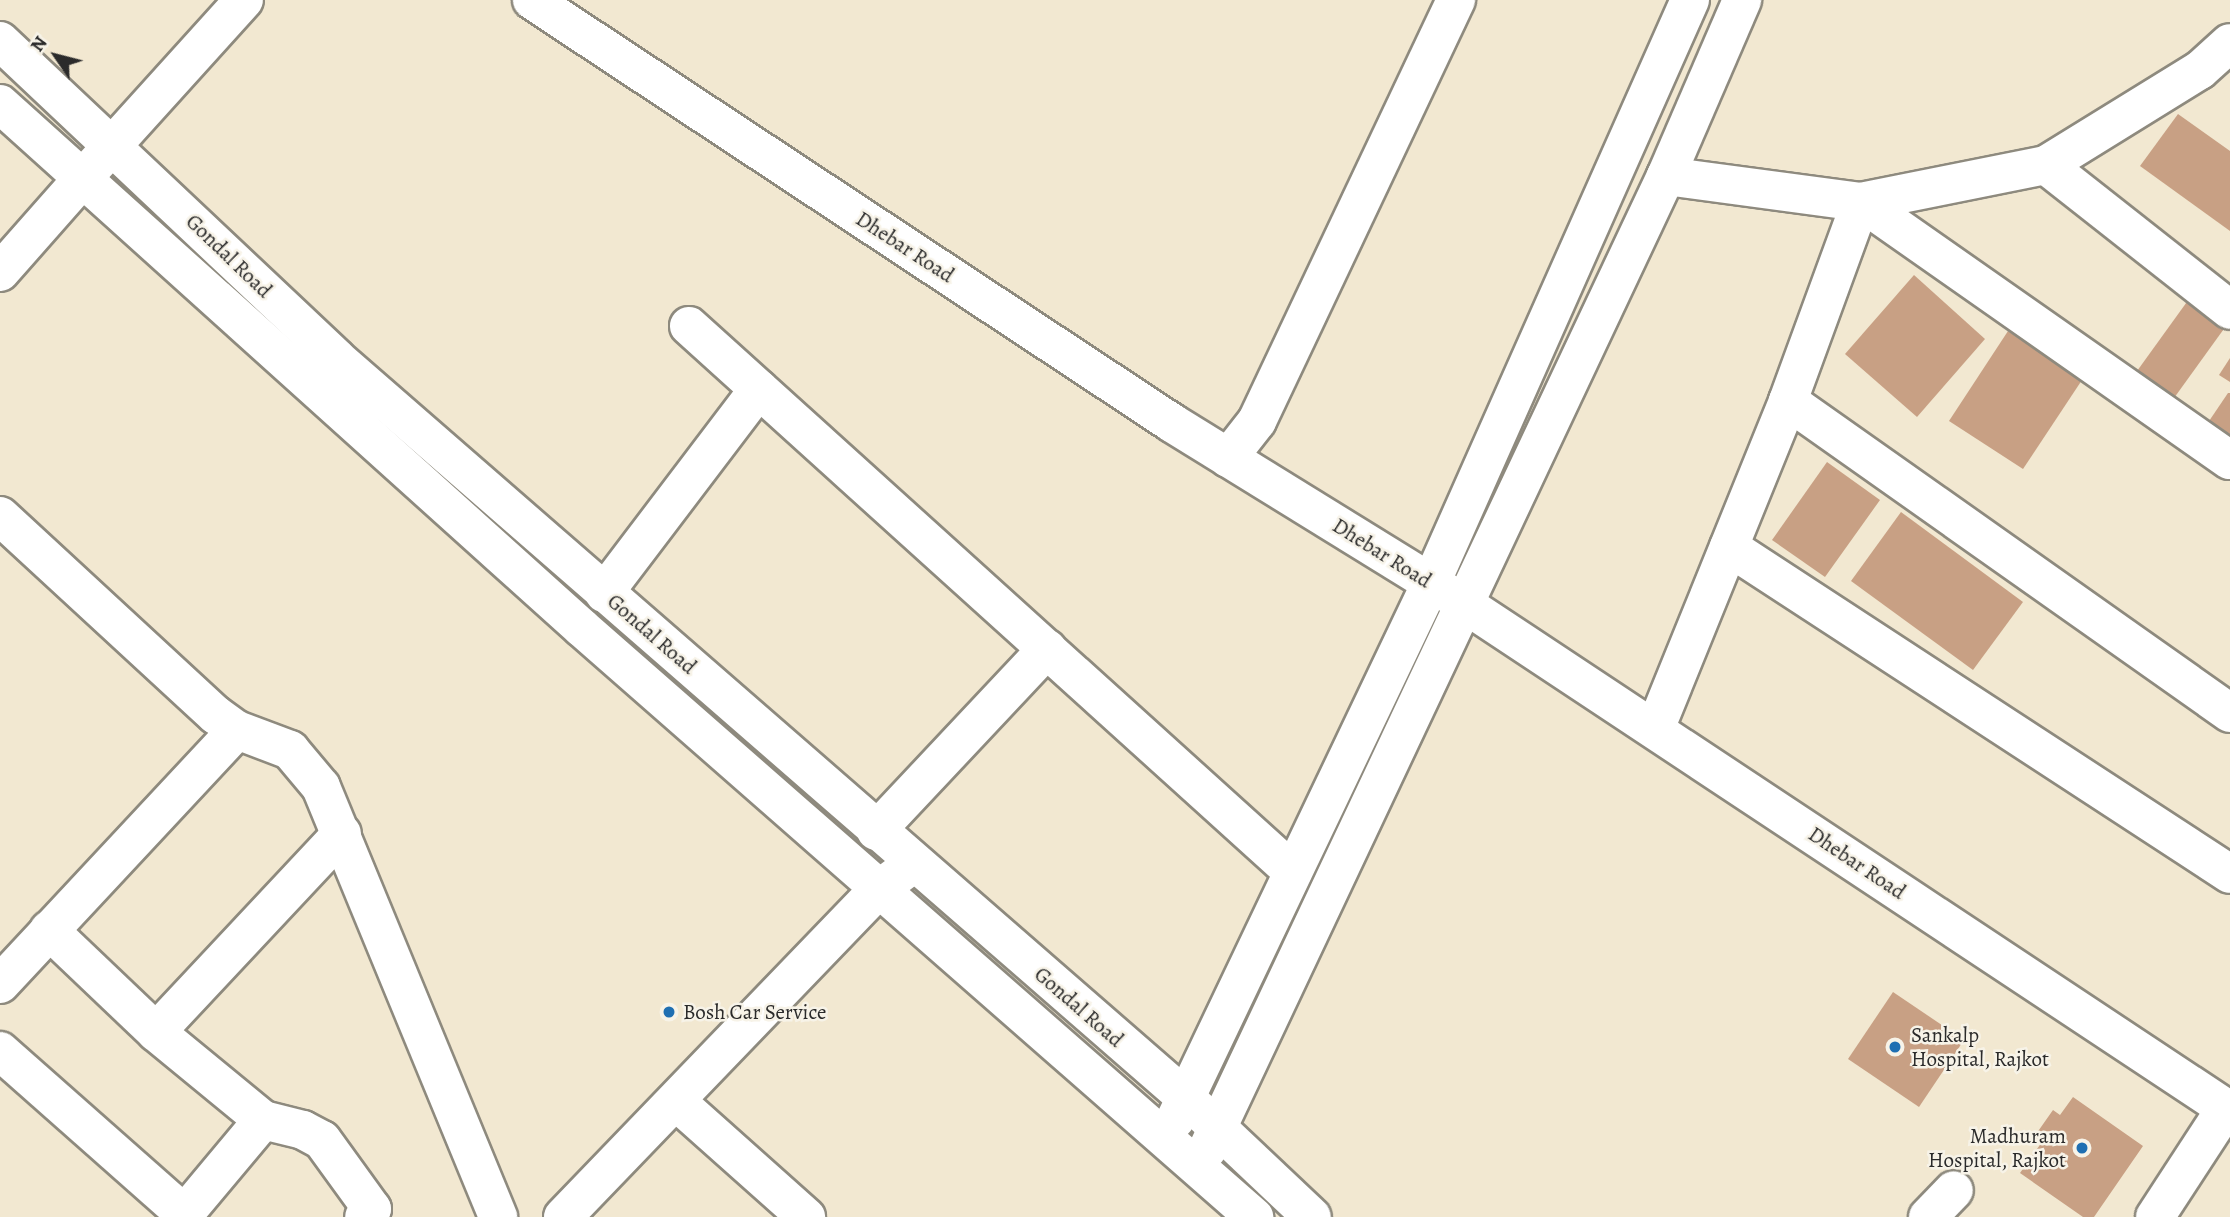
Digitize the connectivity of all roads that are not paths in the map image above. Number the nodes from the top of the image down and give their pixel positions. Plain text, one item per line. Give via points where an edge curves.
1 (244, 0) edge
2 (532, 0) edge
3 (1456, 0) edge
4 (1690, 0) edge
5 (1742, 0) edge
6 (0, 41) edge
7 (2230, 43) edge
8 (0, 104) edge
9 (112, 145) junction
10 (2046, 165) junction
11 (1666, 176) junction
12 (83, 178) junction
13 (1861, 201) junction
14 (0, 272) edge
15 (2230, 310) edge
16 (690, 326) dead end
17 (759, 389) junction
18 (1788, 401) junction
19 (1228, 458) junction
20 (2230, 460) edge
21 (0, 516) edge
22 (1729, 547) junction
23 (1431, 583) junction
24 (604, 593) junction
25 (1463, 603) junction
26 (1047, 649) junction
27 (2230, 713) edge
28 (1654, 729) junction
29 (237, 730) junction
30 (876, 831) junction
31 (342, 832) junction
32 (915, 863) junction
33 (1293, 872) junction
34 (2230, 874) edge
35 (878, 890) junction
36 (49, 930) junction
37 (0, 984) edge
38 (156, 1031) junction
39 (0, 1051) edge
40 (1186, 1098) junction
41 (677, 1101) junction
42 (2228, 1109) edge
43 (263, 1120) junction
44 (1217, 1130) junction
45 (1165, 1141) junction
46 (1197, 1166) junction
47 (1954, 1190) dead end
48 (376, 1214) edge
49 (183, 1215) edge
50 (498, 1217) edge
51 (563, 1217) edge
52 (806, 1217) edge
53 (1255, 1217) edge
54 (1312, 1217) edge
55 (1927, 1217) edge
56 (2155, 1217) edge

1 - 9 street
2 - 19 street, Dhebar Road
3 - 19 street via 1257,421
4 - 23 street
5 - 11 street
6 - 9 street, Gondal Road
7 - 10 street via 2200,70
8 - 12 street, Gondal Road
9 - 12 street
9 - 24 street, Gondal Road via 336,358
10 - 13 street
10 - 15 street
11 - 13 street
11 - 25 street
12 - 14 street
12 - 35 street, Gondal Road
13 - 18 street
13 - 20 street
16 - 17 street
17 - 24 street
17 - 26 street
18 - 22 street
18 - 27 street
19 - 23 street, Dhebar Road
21 - 29 street
22 - 28 street
22 - 34 street
23 - 25 street, Dhebar Road
23 - 33 street
24 - 30 street, Gondal Road
25 - 28 street, Dhebar Road
25 - 44 street
26 - 30 street
26 - 33 street
28 - 42 street, Dhebar Road
29 - 31 street via 278,742 302,761 321,786
29 - 36 street
30 - 32 street, Gondal Road
31 - 38 street
31 - 50 street
32 - 35 street
32 - 40 street, Gondal Road
33 - 40 street
35 - 41 street
35 - 45 street, Gondal Road
36 - 37 street
36 - 38 street
38 - 43 street
39 - 49 street
40 - 44 street, Gondal Road
40 - 45 street
41 - 51 street
41 - 52 street
42 - 56 street
43 - 48 street via 322,1140
43 - 49 street
44 - 46 street
44 - 54 street, Gondal Road
45 - 46 street, Gondal Road
46 - 53 street, Gondal Road
47 - 55 street

